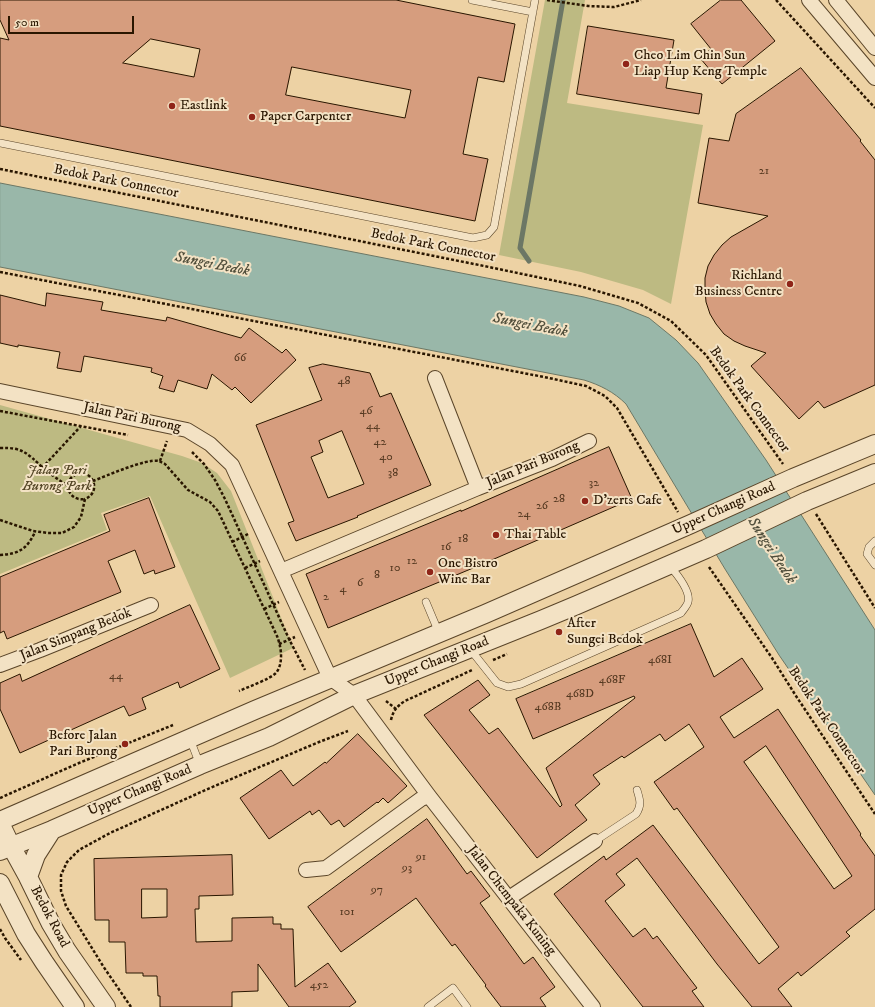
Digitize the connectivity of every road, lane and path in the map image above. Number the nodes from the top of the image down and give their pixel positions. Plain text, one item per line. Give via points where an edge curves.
1 (472, 0) edge
2 (536, 0) edge
3 (547, 0) edge
4 (642, 0) edge
5 (776, 0) edge
6 (809, 0) edge
7 (836, 0) edge
8 (533, 12) junction
9 (875, 48) edge
10 (875, 78) edge
11 (875, 108) edge
12 (0, 143) edge
13 (0, 169) edge
14 (0, 272) edge
15 (435, 378) dead end
16 (0, 390) edge
17 (0, 411) edge
18 (95, 411) junction
19 (80, 427) junction
20 (173, 427) junction
21 (131, 436) dead end
22 (160, 440) dead end
23 (589, 441) dead end
24 (167, 442) junction
25 (875, 444) edge
26 (0, 448) edge
27 (187, 448) dead end
28 (160, 461) junction
29 (42, 468) junction
30 (786, 473) junction
31 (875, 473) edge
32 (93, 481) junction
33 (68, 486) junction
34 (478, 488) junction
35 (85, 499) junction
36 (808, 507) junction
37 (0, 520) edge
38 (686, 521) junction
39 (4, 522) junction
40 (2, 525) dead end
41 (35, 532) junction
42 (242, 537) junction
43 (875, 541) edge
44 (232, 542) junction
45 (0, 555) edge
46 (705, 555) junction
47 (669, 565) junction
48 (875, 565) edge
49 (281, 571) junction
50 (426, 602) dead end
51 (151, 605) dead end
52 (875, 608) edge
53 (439, 633) junction
54 (470, 649) junction
55 (512, 652) dead end
56 (0, 665) edge
57 (483, 665) junction
58 (305, 671) dead end
59 (330, 678) junction
60 (239, 691) dead end
61 (354, 695) junction
62 (386, 701) dead end
63 (396, 709) junction
64 (178, 723) dead end
65 (392, 726) dead end
66 (348, 731) dead end
67 (189, 739) junction
68 (200, 765) junction
69 (637, 790) dead end
70 (429, 796) junction
71 (0, 798) edge
72 (875, 814) edge
73 (0, 822) edge
74 (52, 830) junction
75 (595, 841) joint
76 (6, 849) edge
77 (306, 870) dead end
78 (28, 877) junction
79 (0, 883) edge
80 (509, 898) junction
81 (75, 1007) edge
82 (106, 1007) edge
83 (131, 1007) edge
84 (428, 1007) edge
85 (467, 1007) edge
86 (593, 1007) edge

1 - 8 lane
2 - 8 lane
3 - 4 path via 614,7
5 - 11 path
6 - 10 street
7 - 9 street
8 - 12 lane via 494,227 487,235 473,238
13 - 30 path, Bedok Park Connector via 580,286 638,303 671,321 706,355
14 - 38 path via 586,386 605,396 617,408
15 - 34 street, Jalan Pari Burong
16 - 18 street, Jalan Pari Burong
17 - 19 path
18 - 19 path
18 - 20 street, Jalan Pari Burong
19 - 21 path
19 - 29 path
20 - 24 path
20 - 49 street, Jalan Pari Burong via 187,430 210,444 232,465
22 - 24 path
23 - 34 street, Jalan Pari Burong via 552,459
24 - 28 path
25 - 30 street, Upper Changi Road
26 - 29 path via 15,448 22,451 35,459
27 - 42 path via 204,464 215,480
28 - 32 path via 133,466
28 - 44 path via 188,490 210,502 218,511
29 - 33 path
30 - 38 street, Upper Changi Road
31 - 36 street, Upper Changi Road
32 - 33 path via 87,475 78,474 71,478
32 - 35 path via 93,492
33 - 35 path via 73,497 78,500
34 - 49 street, Jalan Pari Burong
35 - 41 path via 81,517 74,527 62,534
36 - 46 street, Upper Changi Road
36 - 52 path
37 - 39 path
38 - 53 street, Upper Changi Road
39 - 40 path
39 - 41 path
41 - 45 path via 29,544 21,551
42 - 44 path
42 - 58 path
43 - 48 lane via 868,547 867,554
44 - 60 path via 277,636 280,648 280,662 276,673
46 - 47 street, Upper Changi Road
46 - 72 path, Bedok Park Connector
47 - 54 street, Upper Changi Road
47 - 57 lane via 688,595 688,603 681,613 521,684 508,687 497,682
49 - 59 street, Jalan Pari Burong
50 - 53 lane
51 - 56 street, Jalan Simpang Bedok
53 - 59 street, Upper Changi Road
54 - 57 lane
54 - 61 street, Upper Changi Road
55 - 57 path
57 - 63 path via 405,701
59 - 61 street
59 - 67 street, Upper Changi Road
61 - 68 street, Upper Changi Road via 269,737
61 - 70 street, Jalan Chempaka Kuning
62 - 63 path
63 - 65 path via 392,714
64 - 71 path
66 - 83 path via 110,833 78,850 67,862 61,876 61,891 66,906
67 - 68 lane
67 - 73 street, Upper Changi Road
68 - 74 street, Upper Changi Road
69 - 75 lane via 640,802 636,814
70 - 77 street via 420,799 326,868
70 - 80 street, Jalan Chempaka Kuning
73 - 76 street, Bedok Road
74 - 76 street, Upper Changi Road
74 - 78 street via 36,855
75 - 80 street
76 - 78 street, Bedok Road
78 - 82 street, Bedok Road via 66,951
79 - 81 street, Bedok Road via 30,940
80 - 86 street, Jalan Chempaka Kuning
84 - 85 lane via 453,988

